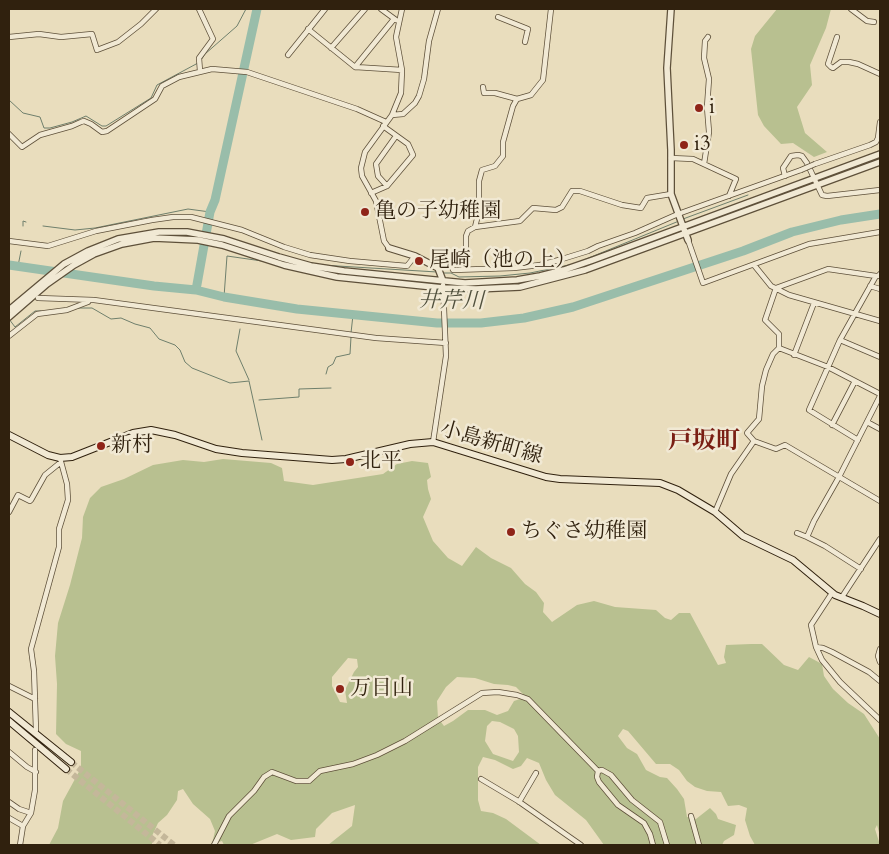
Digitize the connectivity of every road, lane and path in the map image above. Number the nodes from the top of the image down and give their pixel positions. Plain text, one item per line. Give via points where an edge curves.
1 (156, 9) edge
2 (200, 9) edge
3 (325, 9) edge
4 (366, 9) edge
5 (382, 9) edge
6 (402, 9) edge
7 (438, 9) edge
8 (551, 9) edge
9 (671, 9) edge
10 (851, 9) edge
11 (498, 17) dead end
12 (394, 19) junction
13 (874, 22) dead end
14 (399, 23) junction
15 (308, 28) junction
16 (9, 37) edge
17 (708, 37) dead end
18 (837, 37) dead end
19 (525, 42) dead end
20 (332, 48) junction
21 (288, 55) dead end
22 (355, 67) junction
23 (402, 70) junction
24 (200, 71) junction
25 (880, 74) edge
26 (484, 87) dead end
27 (517, 99) junction
28 (392, 115) junction
29 (880, 122) edge
30 (385, 124) junction
31 (9, 134) edge
32 (396, 136) junction
33 (880, 154) edge
34 (671, 158) junction
35 (880, 162) edge
36 (704, 164) junction
37 (785, 176) junction
38 (814, 178) junction
39 (816, 184) junction
40 (387, 186) junction
41 (880, 190) edge
42 (371, 193) junction
43 (671, 194) junction
44 (729, 196) junction
45 (678, 214) junction
46 (475, 226) junction
47 (683, 227) junction
48 (880, 232) edge
49 (199, 237) junction
50 (688, 240) joint
51 (9, 241) edge
52 (389, 248) joint
53 (588, 251) junction
54 (415, 256) junction
55 (593, 260) junction
56 (451, 265) junction
57 (754, 265) junction
58 (438, 268) junction
59 (514, 268) junction
60 (878, 275) edge
61 (517, 280) junction
62 (443, 284) junction
63 (870, 286) junction
64 (776, 288) junction
65 (880, 289) edge
66 (35, 298) junction
67 (94, 300) junction
68 (814, 303) junction
69 (9, 310) edge
70 (854, 314) junction
71 (9, 317) edge
72 (880, 321) edge
73 (9, 336) edge
74 (840, 340) junction
75 (446, 341) junction
76 (779, 348) junction
77 (794, 355) junction
78 (880, 357) edge
79 (828, 367) junction
80 (855, 381) junction
81 (880, 395) edge
82 (867, 422) junction
83 (832, 425) junction
84 (880, 430) edge
85 (9, 434) edge
86 (858, 440) junction
87 (754, 441) junction
88 (433, 442) junction
89 (61, 460) junction
90 (840, 477) junction
91 (880, 501) edge
92 (9, 512) edge
93 (715, 512) junction
94 (797, 533) dead end
95 (807, 537) junction
96 (880, 539) edge
97 (861, 569) junction
98 (832, 592) junction
99 (842, 598) junction
100 (880, 614) edge
101 (816, 647) junction
102 (880, 650) edge
103 (880, 662) edge
104 (880, 681) edge
105 (9, 686) edge
106 (35, 699) junction
107 (9, 712) edge
108 (9, 720) edge
109 (880, 720) edge
110 (36, 730) dead end
111 (35, 750) dead end
112 (9, 752) edge
113 (71, 762) tunnel mouth
114 (66, 768) tunnel mouth
115 (598, 771) junction
116 (36, 772) junction
117 (536, 773) dead end
118 (481, 779) dead end
119 (9, 802) edge
120 (519, 802) junction
121 (31, 813) junction
122 (692, 816) dead end
123 (9, 818) edge
124 (23, 826) junction
125 (20, 845) edge
126 (214, 845) edge
127 (581, 845) edge
128 (653, 845) edge
129 (667, 845) edge
130 (699, 845) edge

1 - 16 street via 118,42 97,50 92,34
2 - 24 street via 213,39 199,58
3 - 15 street
4 - 20 street
5 - 12 street
6 - 14 street
7 - 28 street via 419,96 403,114
8 - 27 street via 543,80 531,95
9 - 34 street via 667,68
10 - 13 street via 867,21
11 - 19 street via 528,29
12 - 14 street
12 - 22 street
14 - 23 street via 396,37
15 - 20 street
15 - 21 street
17 - 36 street via 704,58 709,79 709,132
18 - 25 street via 828,64 830,67 849,62
20 - 22 street
22 - 23 street
23 - 28 street via 401,92
24 - 30 street via 247,72 357,109
24 - 31 street via 162,86 156,99 107,131 102,132 84,121 40,135 22,147
26 - 27 street via 484,93
27 - 46 street via 503,142 503,156 495,166 482,170
28 - 30 street
29 - 37 street, bridge via 876,142
30 - 32 street
30 - 42 street via 365,152 362,162 362,176
32 - 40 street via 376,164 378,176
32 - 40 street via 408,144 413,155
33 - 38 street
34 - 36 street via 692,159
34 - 43 street
35 - 39 street
36 - 44 street via 736,179
37 - 38 street via 783,168 791,156 798,154
37 - 44 street
38 - 39 street
38 - 47 street
39 - 41 street via 827,196
39 - 47 street
40 - 42 street
42 - 52 street via 376,201 384,241
43 - 45 street
43 - 46 street via 647,198 641,208 580,191 572,192 556,210 533,208 520,221
44 - 45 street
45 - 47 street
45 - 53 street
46 - 56 street via 466,236 466,251
47 - 50 street
47 - 55 street
47 - 62 street via 585,270 542,282 500,288
48 - 57 street via 809,244
49 - 62 street via 311,266
49 - 66 street via 154,238 94,254 74,265
49 - 69 street via 159,232 118,239 64,264
50 - 57 street via 703,283
51 - 54 street via 48,246 96,230 191,217 242,230 310,255 407,266
52 - 54 street
53 - 55 street
53 - 59 street via 540,265
54 - 58 street
55 - 61 street
56 - 58 street
56 - 59 street via 453,270
57 - 64 street
58 - 62 street
59 - 61 street
60 - 63 street
60 - 64 street via 828,268
61 - 62 street
62 - 75 street
63 - 65 street
63 - 70 street
64 - 68 street
64 - 76 street via 765,320 779,334
66 - 67 street
66 - 71 street
67 - 73 street via 67,310 37,314
67 - 75 street via 366,337
68 - 70 street
68 - 77 street
70 - 72 street
70 - 74 street
74 - 78 street
74 - 79 street
75 - 88 street
76 - 77 street
76 - 87 street via 766,370 759,419 747,432
77 - 79 street
79 - 80 street
79 - 83 street via 809,410
80 - 81 street
80 - 83 street
81 - 82 street
82 - 84 street
82 - 86 street
83 - 86 street
85 - 89 main road
86 - 90 street
87 - 90 street via 776,449 785,445
87 - 93 street via 732,474
88 - 89 main road, 小島新町線 via 332,460 216,449 151,430 132,433
88 - 93 main road, 小島新町線 via 546,477 660,483
89 - 92 street via 45,476 31,500 18,495
89 - 106 street via 68,500 59,530 59,547 31,649
90 - 91 street
90 - 95 street
93 - 98 main road, 小島新町線 via 743,536 793,560
94 - 95 street
95 - 97 street
96 - 97 street
97 - 99 street
98 - 99 main road, 小島新町線
98 - 101 street via 811,625
99 - 100 main road, 小島新町線
101 - 104 street via 832,652
101 - 109 street via 840,682
102 - 103 street
105 - 106 street
106 - 110 street
107 - 113 main road
108 - 114 main road
111 - 116 street
112 - 116 street
115 - 126 street via 528,699 498,692 482,693 405,741 353,764 320,771 309,781 296,781 272,772 229,816
115 - 128 street via 599,782 618,804 644,823
115 - 129 street via 612,775 632,800 660,822
116 - 121 street
117 - 120 street
118 - 120 street
119 - 121 street
120 - 127 street
121 - 124 street
122 - 130 street
123 - 124 street
124 - 125 street

